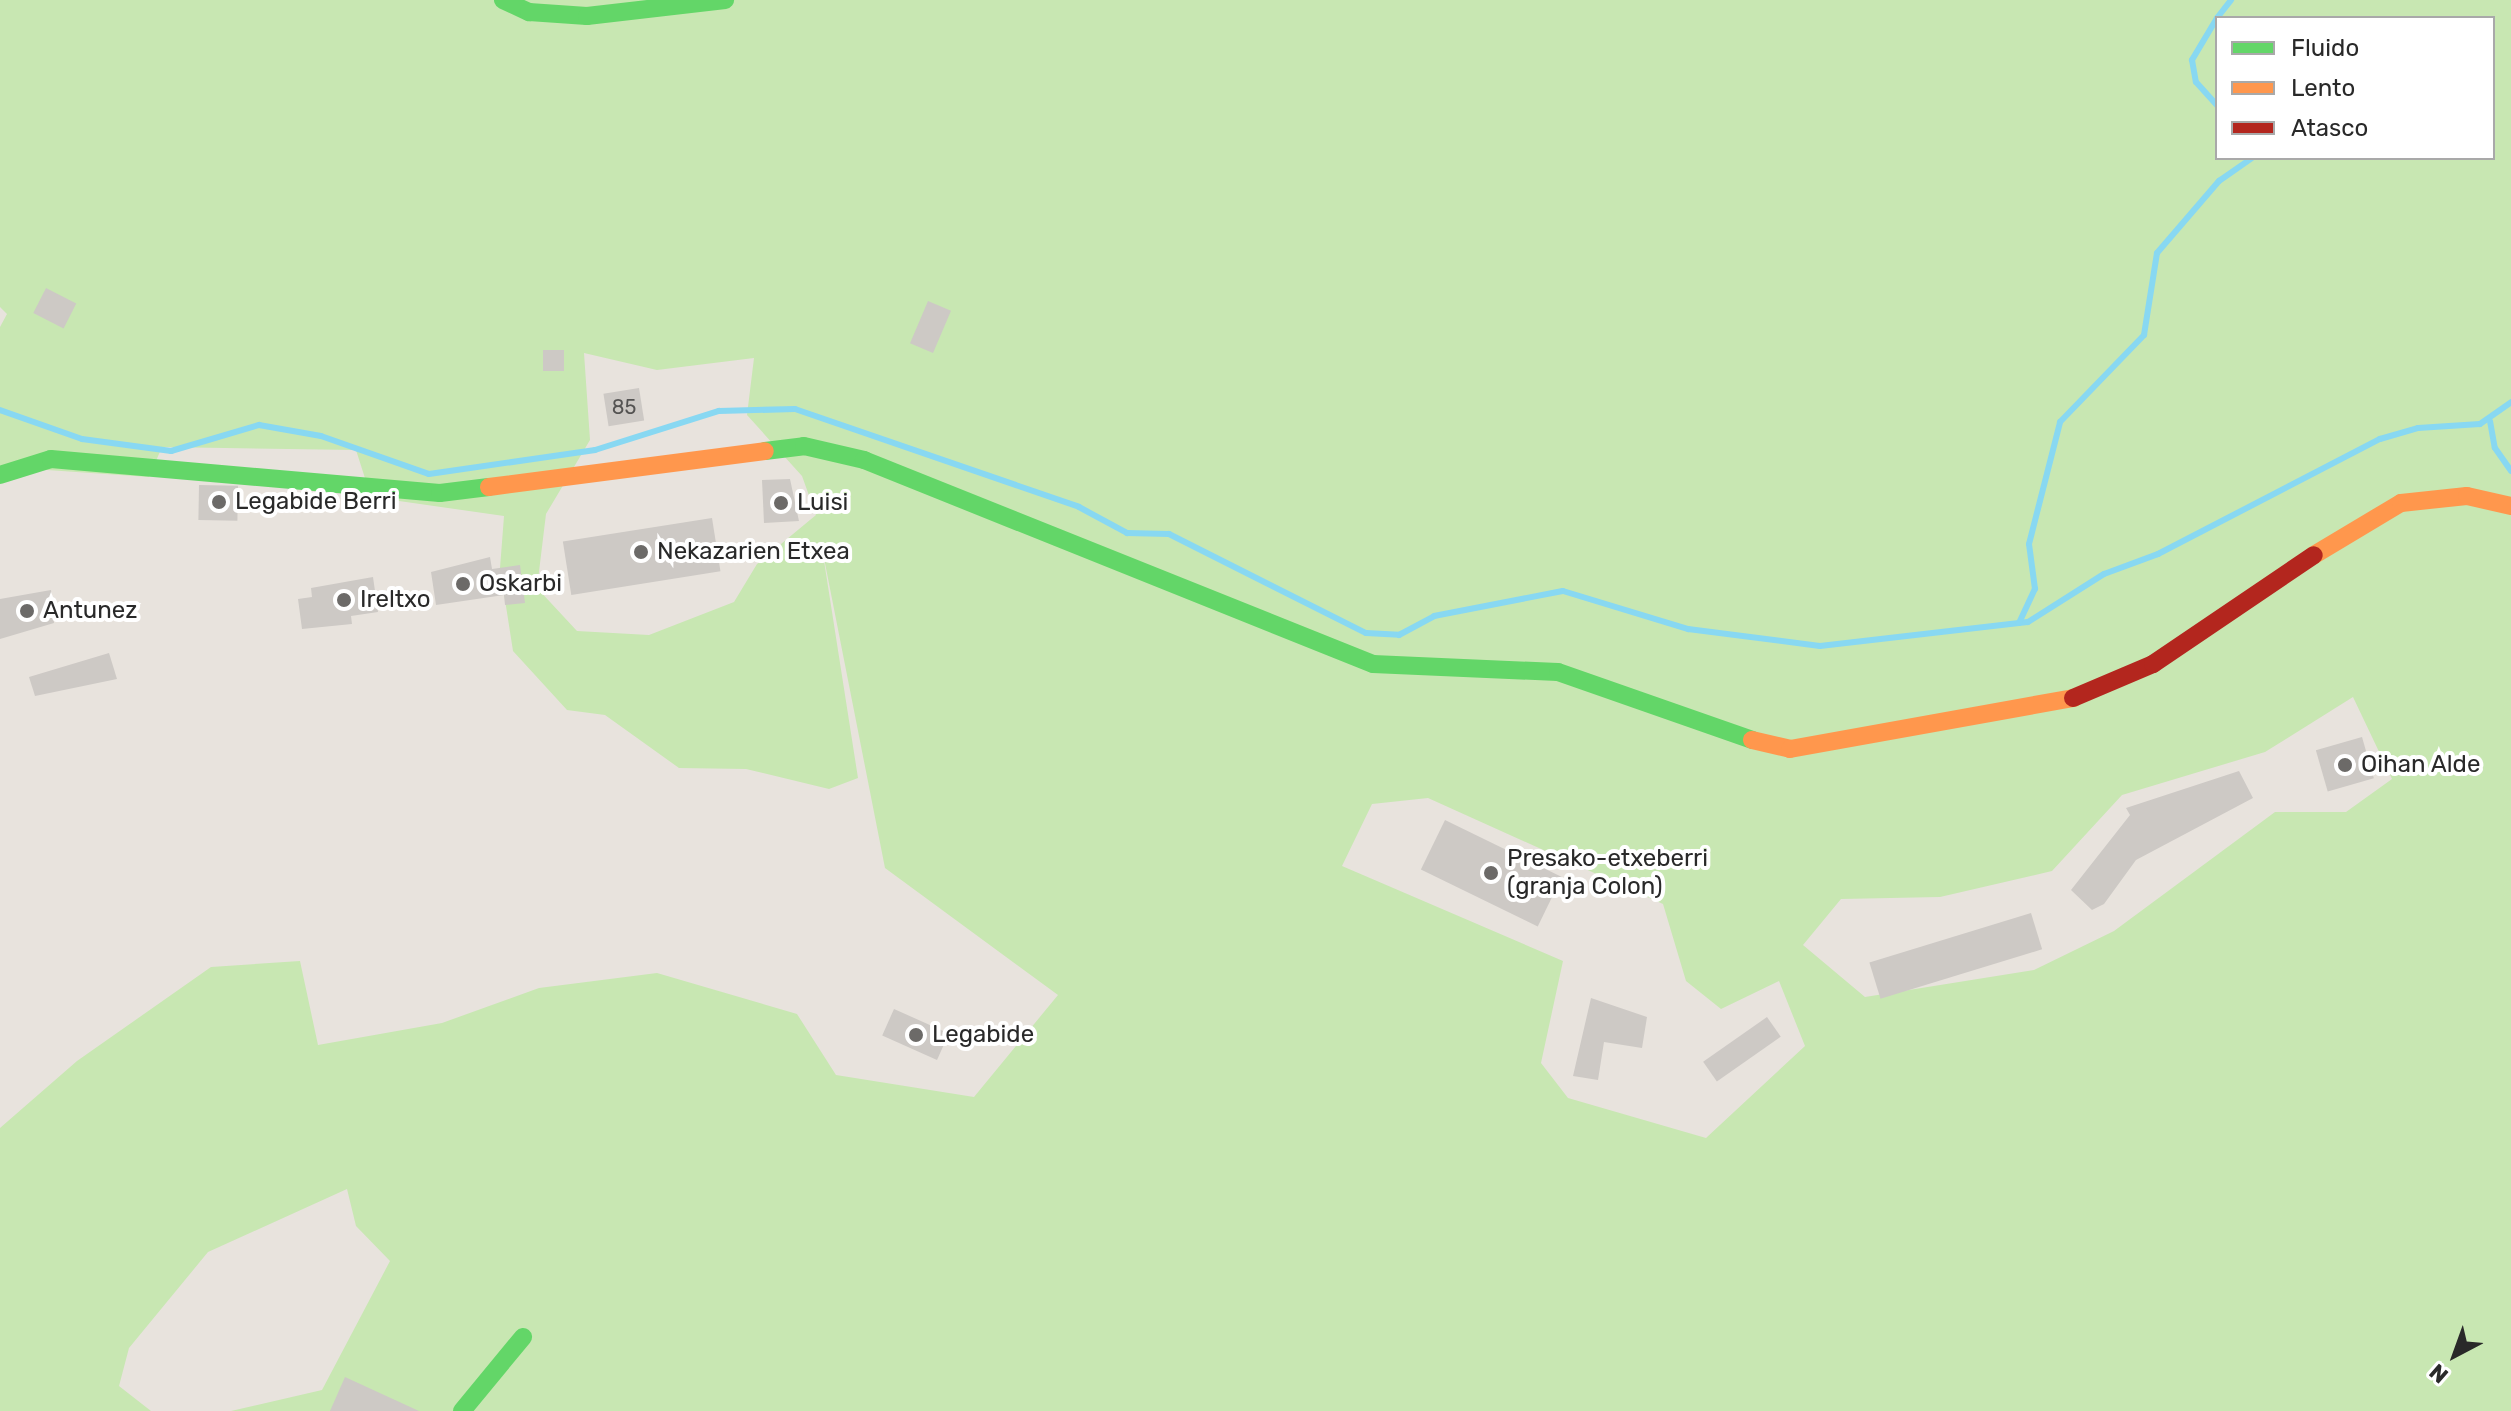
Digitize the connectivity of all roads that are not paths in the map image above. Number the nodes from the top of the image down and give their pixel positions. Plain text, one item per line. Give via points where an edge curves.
1 (503, 0) edge
2 (725, 0) edge
3 (0, 475) edge
4 (2511, 506) edge
5 (523, 1337) dead end
6 (462, 1411) edge

1 - 2 street via 529,12 587,16 674,11
3 - 4 street via 51,459 162,472 295,475 440,493 804,446 864,460 1373,664 1558,672 1714,732 1790,749 2085,696 2153,664 2368,518 2401,503 2467,496
5 - 6 street

